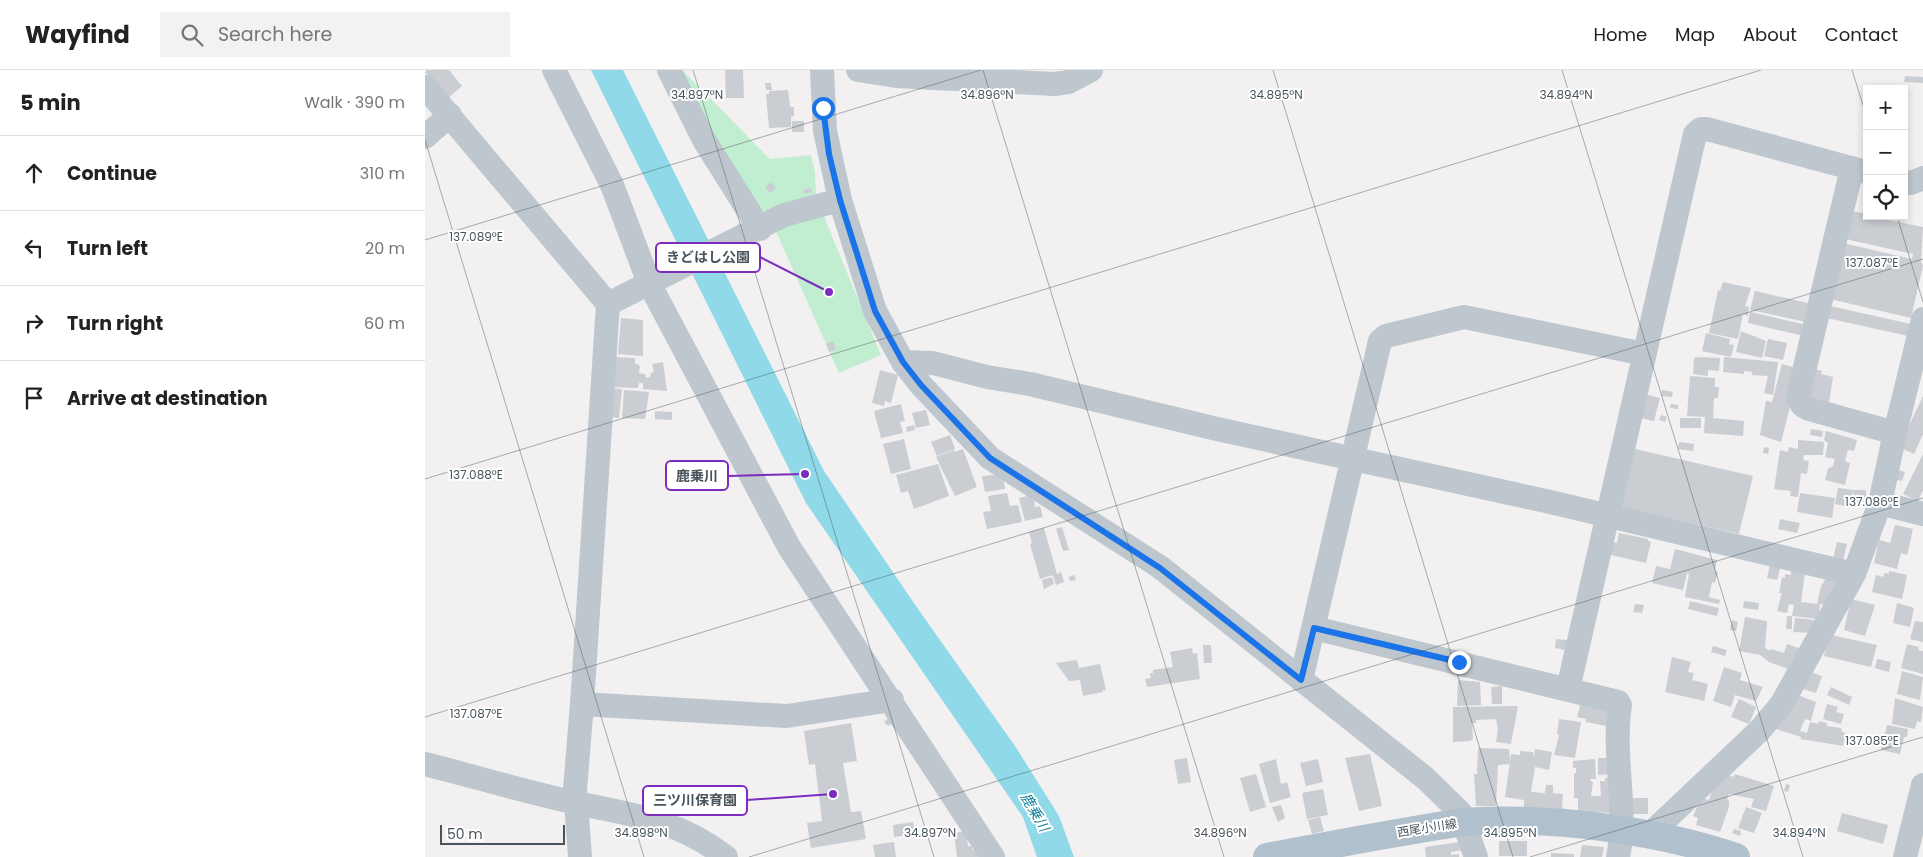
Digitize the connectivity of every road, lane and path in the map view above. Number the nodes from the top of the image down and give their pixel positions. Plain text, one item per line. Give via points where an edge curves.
1 (554, 70) edge
2 (669, 70) edge
3 (821, 70) edge
4 (858, 70) edge
5 (1091, 70) edge
6 (425, 86) edge
7 (450, 115) junction
8 (425, 137) edge
9 (1860, 170) edge
10 (1923, 178) edge
11 (1908, 183) edge
12 (840, 200) junction
13 (753, 232) junction
14 (656, 280) junction
15 (608, 304) junction
16 (1923, 319) edge
17 (1644, 354) junction
18 (903, 362) junction
19 (1895, 433) junction
20 (1352, 457) junction
21 (1880, 503) junction
22 (1923, 514) edge
23 (1607, 515) junction
24 (1854, 574) junction
25 (1314, 628) junction
26 (1301, 680) junction
27 (1568, 689) junction
28 (891, 700) junction
29 (582, 704) junction
30 (425, 764) edge
31 (1923, 785) edge
32 (576, 803) junction
33 (1464, 822) junction
34 (1649, 835) junction
35 (1620, 844) edge
36 (580, 857) edge
37 (726, 857) edge
38 (993, 857) edge
39 (1271, 857) edge
40 (1475, 857) edge
41 (1736, 857) edge
42 (1905, 857) edge

1 - 14 street
2 - 13 street
3 - 12 street via 825,131
4 - 5 street via 896,76 1053,84 1068,82
6 - 7 street
7 - 8 street
7 - 15 street
9 - 17 street via 1707,128 1695,134
9 - 19 street via 1798,397 1809,410
10 - 11 street
12 - 13 street via 784,215
12 - 18 street via 875,311
13 - 14 street
14 - 15 street
14 - 28 street via 789,547
15 - 29 street
16 - 19 street
17 - 20 street via 1464,318 1386,336 1377,346
17 - 23 street
18 - 20 street via 933,363 1217,430
18 - 26 street via 990,458 1160,568
19 - 21 street
20 - 23 street
20 - 25 street
21 - 22 street
21 - 24 street
23 - 24 street
23 - 27 street
24 - 34 street via 1781,705 1759,731
25 - 26 street
25 - 27 street
26 - 33 street via 1425,778 1454,805
27 - 35 street via 1620,704 1616,729
28 - 29 street via 787,716
28 - 38 street
29 - 32 street
30 - 32 street
31 - 42 street
32 - 36 street
32 - 37 street via 666,823
33 - 35 main road, 西尾小川線 via 1527,822
33 - 39 main road, 西尾小川線
33 - 40 street
34 - 35 main road, 西尾小川線
34 - 41 main road, 西尾小川線

